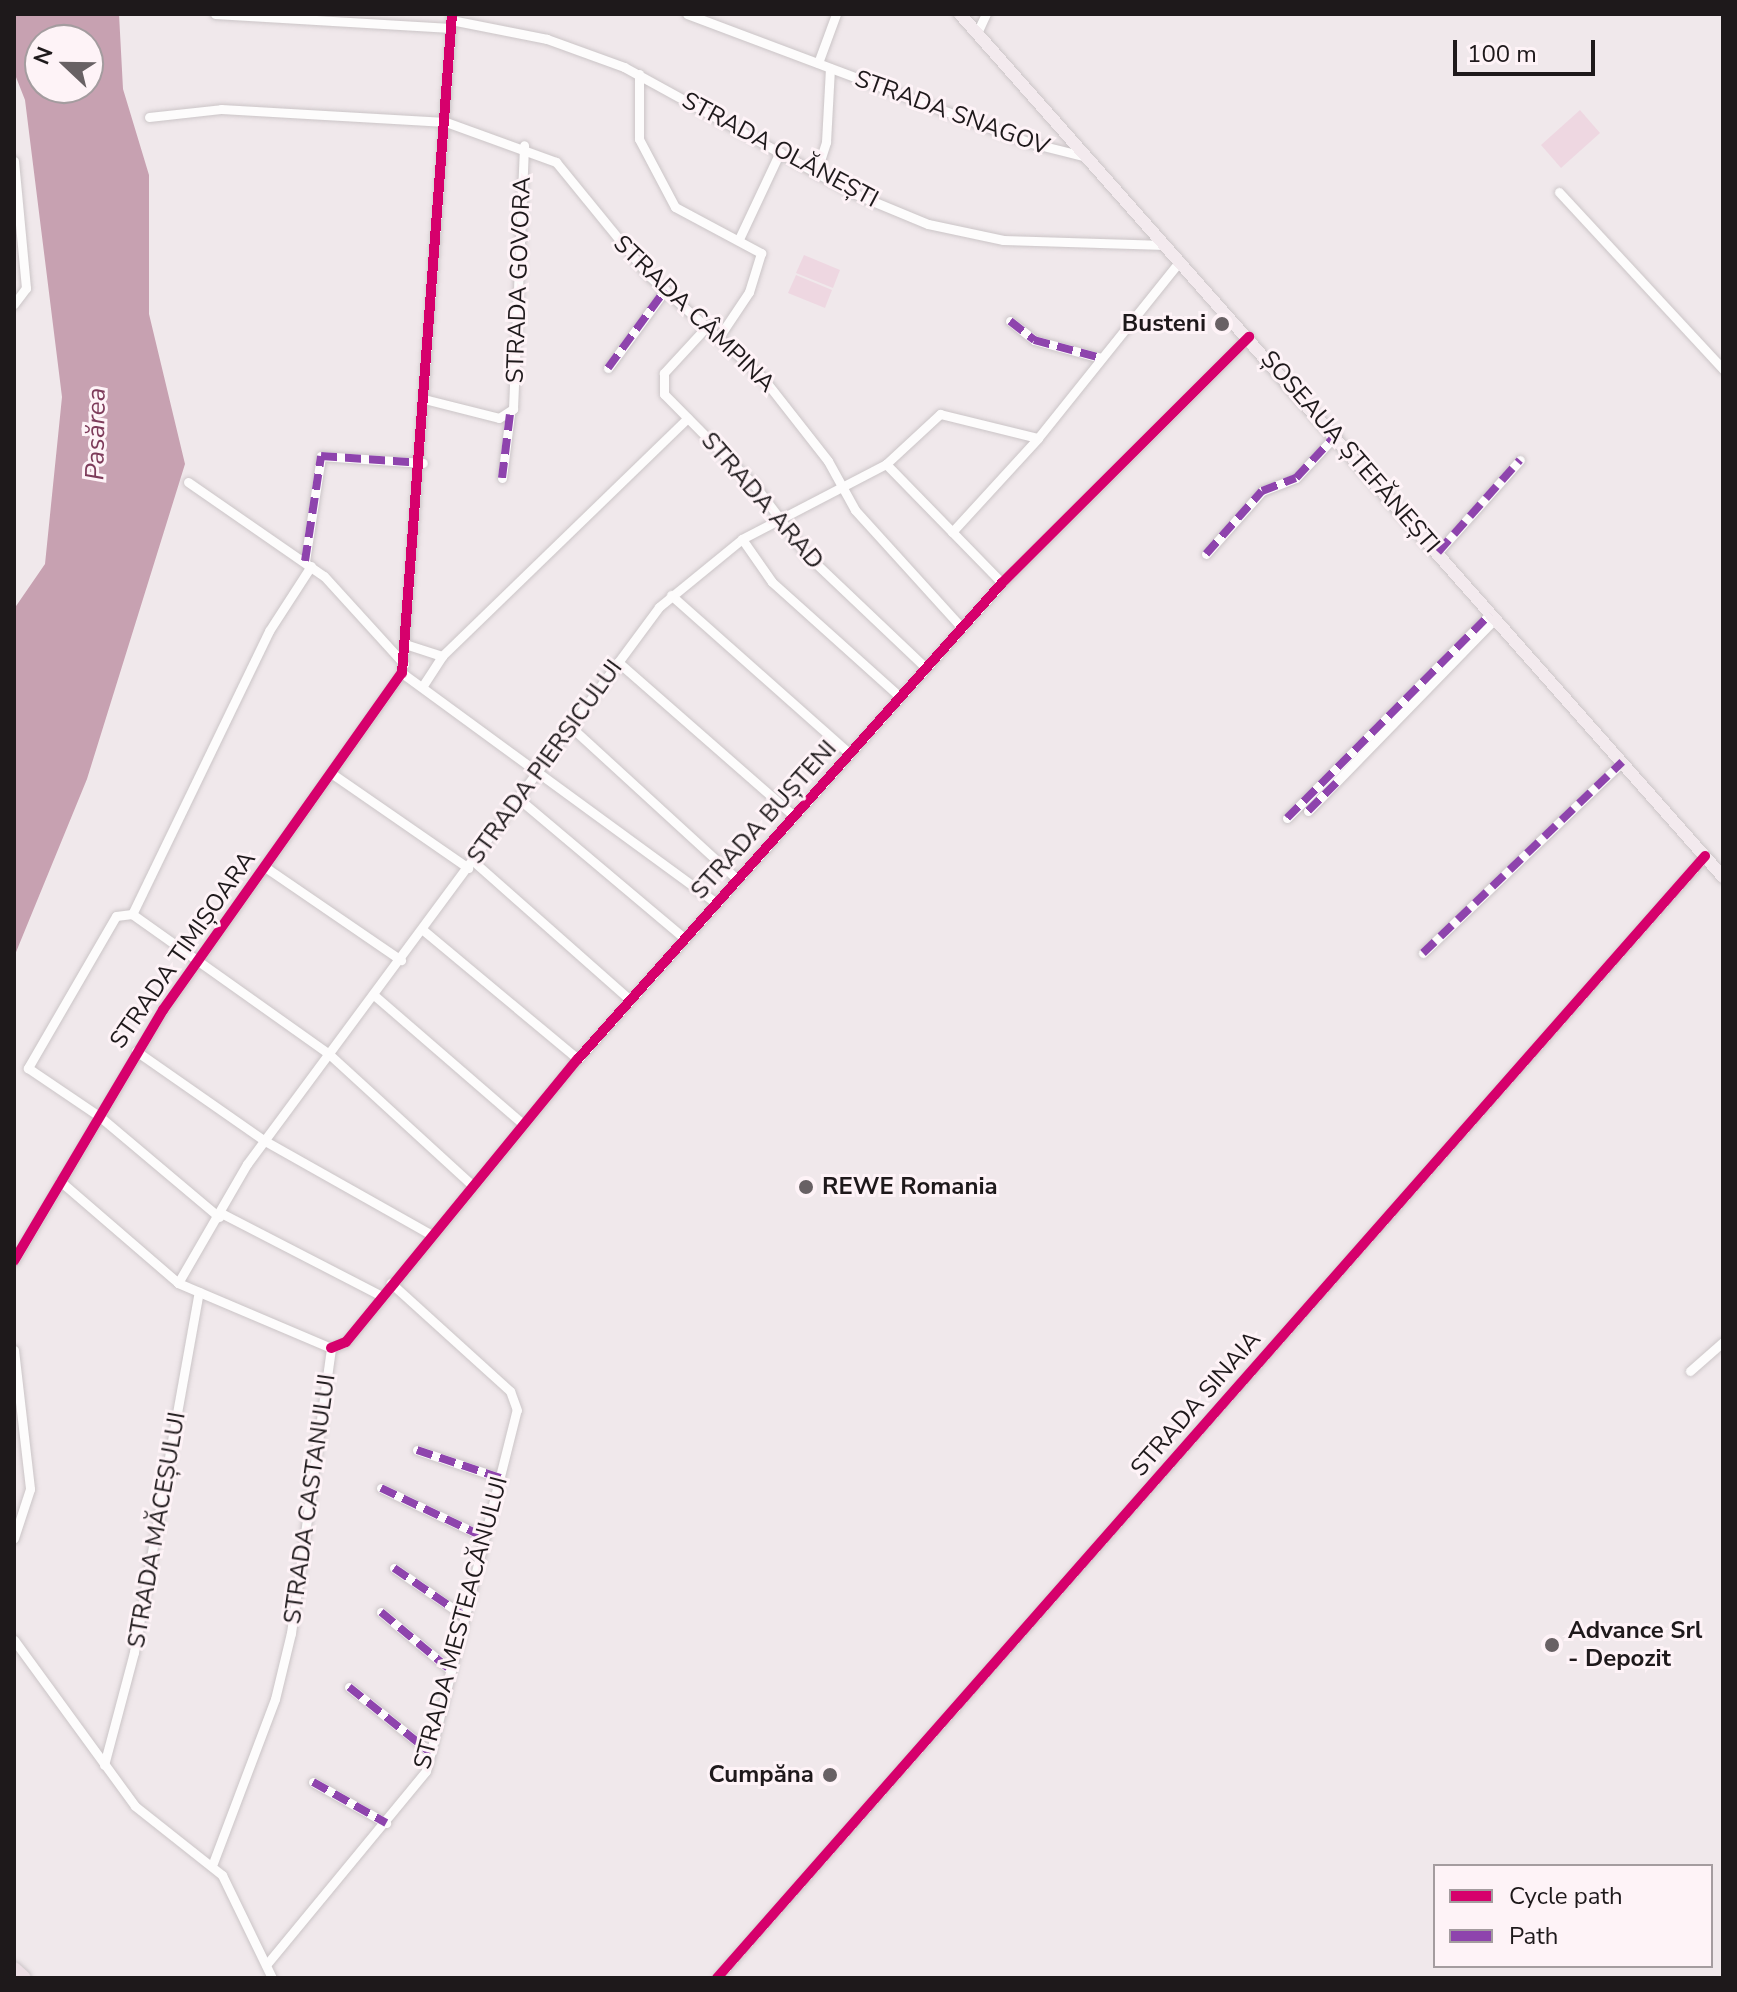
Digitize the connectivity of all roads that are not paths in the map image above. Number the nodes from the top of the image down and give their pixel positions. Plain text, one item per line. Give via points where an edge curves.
1 (215, 14) edge
2 (687, 14) edge
3 (836, 14) edge
4 (960, 14) edge
5 (986, 14) edge
6 (451, 21) edge
7 (977, 33) junction
8 (818, 63) junction
9 (830, 68) junction
10 (639, 74) junction
11 (149, 117) dead end
12 (446, 122) junction
13 (524, 145) junction
14 (780, 152) junction
15 (1087, 157) junction
16 (14, 161) edge
17 (816, 173) junction
18 (1559, 192) dead end
19 (739, 239) junction
20 (1165, 245) junction
21 (1180, 261) junction
22 (665, 290) junction
23 (14, 304) edge
24 (1010, 321) dead end
25 (709, 324) junction
26 (721, 334) junction
27 (1249, 337) junction
28 (1101, 358) junction
29 (608, 368) dead end
30 (1723, 369) edge
31 (428, 400) junction
32 (510, 414) junction
33 (688, 418) junction
34 (1336, 435) junction
35 (1038, 438) junction
36 (1520, 460) dead end
37 (423, 463) junction
38 (886, 464) junction
39 (502, 478) dead end
40 (188, 482) dead end
41 (840, 488) junction
42 (778, 517) junction
43 (952, 532) junction
44 (742, 539) junction
45 (1438, 552) junction
46 (1206, 554) dead end
47 (308, 564) junction
48 (1002, 583) junction
49 (671, 595) junction
50 (1493, 616) junction
51 (962, 628) junction
52 (408, 645) junction
53 (442, 656) junction
54 (618, 662) junction
55 (403, 668) junction
56 (926, 668) junction
57 (422, 687) junction
58 (900, 697) junction
59 (571, 727) junction
60 (850, 754) junction
61 (1622, 762) junction
62 (540, 769) junction
63 (331, 773) junction
64 (519, 799) junction
65 (1308, 811) dead end
66 (794, 816) junction
67 (1287, 818) dead end
68 (1705, 856) junction
69 (471, 865) junction
70 (265, 867) junction
71 (1723, 877) edge
72 (737, 879) junction
73 (716, 903) junction
74 (132, 914) junction
75 (423, 930) junction
76 (685, 939) junction
77 (1423, 953) dead end
78 (401, 960) junction
79 (196, 962) junction
80 (374, 995) junction
81 (630, 1000) junction
82 (136, 1051) junction
83 (329, 1054) junction
84 (578, 1059) junction
85 (99, 1116) junction
86 (523, 1124) junction
87 (265, 1141) junction
88 (60, 1181) junction
89 (471, 1184) junction
90 (220, 1215) junction
91 (430, 1234) junction
92 (14, 1261) edge
93 (178, 1283) junction
94 (391, 1283) junction
95 (199, 1292) junction
96 (382, 1296) junction
97 (1723, 1342) edge
98 (331, 1348) junction
99 (14, 1350) edge
100 (1690, 1371) dead end
101 (417, 1450) dead end
102 (500, 1478) junction
103 (381, 1488) dead end
104 (482, 1536) junction
105 (14, 1538) edge
106 (394, 1568) dead end
107 (381, 1612) dead end
108 (461, 1614) junction
109 (14, 1640) edge
110 (448, 1668) junction
111 (349, 1687) dead end
112 (431, 1753) junction
113 (104, 1765) junction
114 (313, 1782) dead end
115 (386, 1823) junction
116 (213, 1863) junction
117 (266, 1965) junction
118 (14, 1969) edge
119 (24, 1978) edge
120 (272, 1978) edge
121 (717, 1978) edge

1 - 6 street, STRADA OLĂNEȘTI
2 - 8 street, STRADA SNAGOV
3 - 8 street
4 - 7 main road, ȘOSEAUA ȘTEFĂNEȘTI
5 - 7 street
6 - 10 street, STRADA OLĂNEȘTI via 547,39
6 - 12 street
7 - 15 main road, ȘOSEAUA ȘTEFĂNEȘTI
8 - 9 street, STRADA SNAGOV
9 - 15 street, STRADA SNAGOV
9 - 17 street via 826,142
10 - 14 street, STRADA OLĂNEȘTI
10 - 19 street via 639,139 648,165 683,214
11 - 12 street, STRADA CÂMPINA via 221,109
12 - 13 street, STRADA CÂMPINA
12 - 31 street
13 - 22 street, STRADA CÂMPINA via 567,172
13 - 32 street, STRADA GOVORA
14 - 17 street, STRADA OLĂNEȘTI
14 - 19 street
15 - 20 main road, ȘOSEAUA ȘTEFĂNEȘTI
16 - 23 street via 26,288
17 - 20 street, STRADA OLĂNEȘTI via 898,212 982,238
18 - 30 street
19 - 26 street via 756,247 757,275
20 - 21 main road, ȘOSEAUA ȘTEFĂNEȘTI
21 - 27 main road, ȘOSEAUA ȘTEFĂNEȘTI
21 - 28 street
22 - 25 street, STRADA CÂMPINA
22 - 29 street
24 - 28 street via 1034,340
25 - 26 street, STRADA CÂMPINA
25 - 33 street, STRADA ARAD via 661,380
26 - 41 street, STRADA CÂMPINA via 812,440
27 - 34 main road, ȘOSEAUA ȘTEFĂNEȘTI
27 - 48 street, STRADA BUȘTENI
28 - 35 street
31 - 32 street, STRADA GOVORA via 499,418
31 - 37 street
32 - 39 street, STRADA GOVORA
33 - 42 street, STRADA ARAD
33 - 53 street
34 - 45 main road, ȘOSEAUA ȘTEFĂNEȘTI
34 - 46 street via 1296,478 1262,491
35 - 38 street, STRADA PIERSICULUI via 945,412
35 - 43 street
36 - 45 street
37 - 47 street via 321,456
37 - 52 street
38 - 41 street, STRADA PIERSICULUI
38 - 43 street
40 - 47 street
41 - 42 street, STRADA PIERSICULUI
41 - 51 street, STRADA CÂMPINA
42 - 44 street, STRADA PIERSICULUI
42 - 56 street, STRADA ARAD via 807,555
43 - 48 street
44 - 49 street, STRADA PIERSICULUI
44 - 58 street via 772,582
45 - 50 main road, ȘOSEAUA ȘTEFĂNEȘTI
47 - 55 street
47 - 74 street via 269,631
48 - 51 street, STRADA BUȘTENI
49 - 54 street, STRADA PIERSICULUI
49 - 60 street
50 - 61 main road, ȘOSEAUA ȘTEFĂNEȘTI
50 - 65 street
50 - 67 street
51 - 56 street, STRADA BUȘTENI
52 - 53 street
52 - 55 street
53 - 57 street
54 - 59 street, STRADA PIERSICULUI
54 - 66 street
55 - 57 street
55 - 63 street, STRADA TIMIȘOARA
56 - 58 street, STRADA BUȘTENI
57 - 62 street
58 - 60 street, STRADA BUȘTENI
59 - 62 street, STRADA PIERSICULUI
59 - 72 street
60 - 66 street, STRADA BUȘTENI
61 - 68 main road, ȘOSEAUA ȘTEFĂNEȘTI
61 - 77 street
62 - 64 street, STRADA PIERSICULUI
62 - 73 street
63 - 69 street
63 - 70 street, STRADA TIMIȘOARA
64 - 69 street, STRADA PIERSICULUI
64 - 76 street
66 - 72 street, STRADA BUȘTENI
68 - 71 main road, ȘOSEAUA ȘTEFĂNEȘTI
68 - 121 street, STRADA SINAIA
69 - 75 street, STRADA PIERSICULUI
69 - 81 street
70 - 78 street
70 - 79 street, STRADA TIMIȘOARA
72 - 73 street, STRADA BUȘTENI
73 - 76 street, STRADA BUȘTENI
74 - 79 street, STRADA TIMIȘOARA
74 - 85 street via 116,916 28,1064
75 - 78 street, STRADA PIERSICULUI
75 - 84 street
76 - 81 street, STRADA BUȘTENI
78 - 80 street, STRADA PIERSICULUI
79 - 82 street, STRADA TIMIȘOARA
79 - 83 street
80 - 83 street, STRADA PIERSICULUI
80 - 86 street
81 - 84 street, STRADA BUȘTENI
82 - 85 street, STRADA TIMIȘOARA
82 - 87 street
83 - 87 street, STRADA PIERSICULUI
83 - 89 street
84 - 86 street, STRADA BUȘTENI
85 - 88 street, STRADA TIMIȘOARA
85 - 90 street
86 - 89 street, STRADA BUȘTENI
87 - 90 street, STRADA PIERSICULUI
87 - 91 street
88 - 92 street, STRADA TIMIȘOARA
88 - 93 street, STRADA CASTANULUI
89 - 91 street, STRADA BUȘTENI
90 - 93 street, STRADA PIERSICULUI
90 - 96 street
91 - 94 street, STRADA BUȘTENI
93 - 95 street, STRADA CASTANULUI
94 - 96 street, STRADA BUȘTENI
94 - 102 street, STRADA MESTEACĂNULUI via 516,1398
95 - 98 street, STRADA CASTANULUI
95 - 113 street, STRADA MĂCEȘULUI via 134,1652
96 - 98 street, STRADA BUȘTENI via 346,1342
97 - 100 street
98 - 116 street, STRADA CASTANULUI via 291,1633 275,1699
99 - 105 street via 30,1489
101 - 102 street
102 - 104 street, STRADA MESTEACĂNULUI
103 - 104 street
104 - 108 street, STRADA MESTEACĂNULUI
106 - 108 street
107 - 110 street
108 - 110 street, STRADA MESTEACĂNULUI
109 - 113 street
110 - 112 street, STRADA MESTEACĂNULUI
111 - 112 street
112 - 115 street, STRADA MESTEACĂNULUI
113 - 116 street via 149,1819
114 - 115 street
115 - 117 street, STRADA MESTEACĂNULUI
116 - 117 street
117 - 120 street
118 - 119 highway

